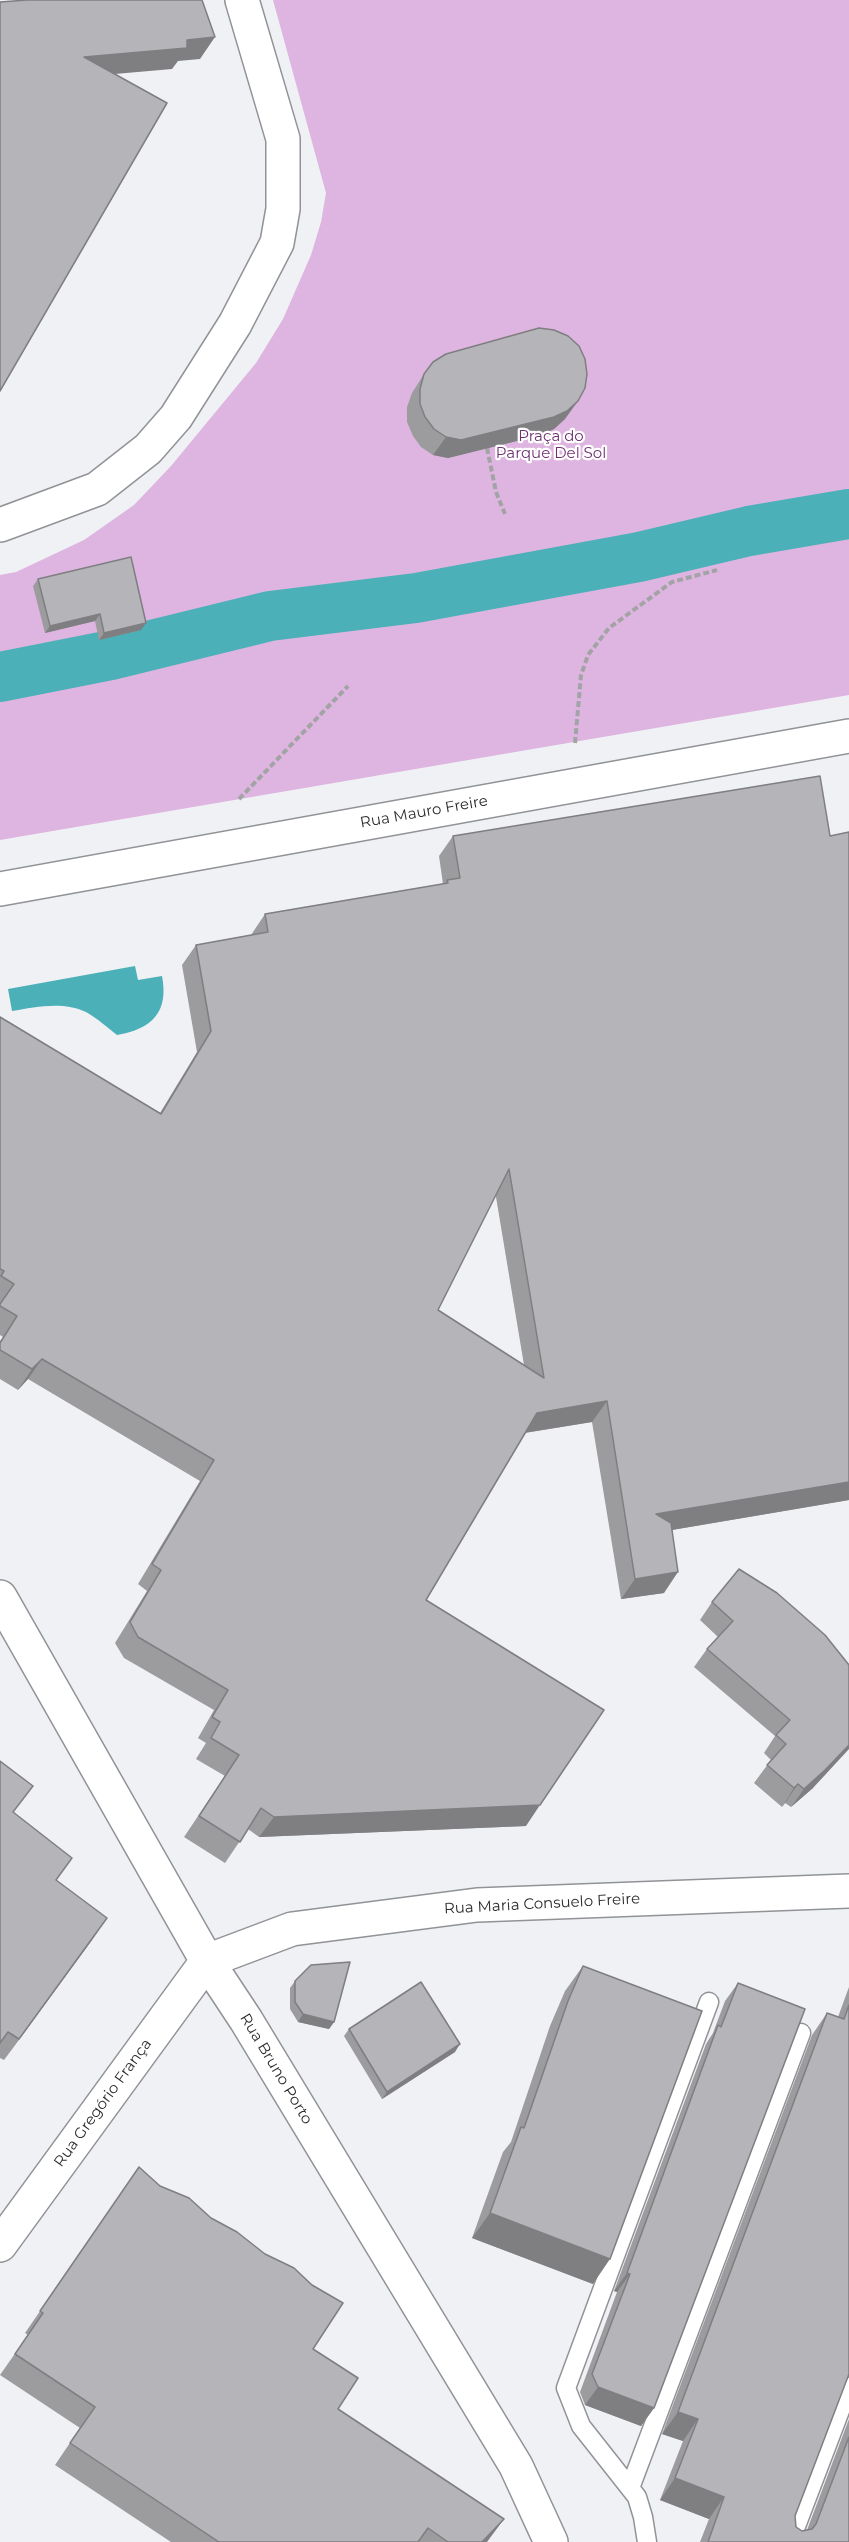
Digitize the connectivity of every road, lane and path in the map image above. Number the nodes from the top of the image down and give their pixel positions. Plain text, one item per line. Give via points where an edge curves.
1 (242, 0) edge
2 (487, 448) edge
3 (505, 514) dead end
4 (0, 525) edge
5 (717, 570) dead end
6 (348, 686) dead end
7 (849, 736) edge
8 (575, 743) dead end
9 (238, 799) dead end
10 (0, 889) edge
11 (0, 1597) edge
12 (849, 1891) edge
13 (207, 1961) junction
14 (709, 2002) dead end
15 (801, 2033) edge
16 (0, 2245) edge
17 (849, 2387) edge
18 (630, 2488) junction
19 (551, 2542) edge
20 (647, 2542) edge
21 (790, 2542) edge

1 - 4 street via 283,139 283,209 277,243 235,324 176,417 148,449 97,489
2 - 3 path
5 - 8 path via 672,582 609,628 588,655 580,675
6 - 9 path
7 - 10 street, Rua Mauro Freire
11 - 13 street, Rua Bruno Porto
12 - 13 street, Rua Maria Consuelo Freire via 477,1905 292,1929
13 - 16 street, Rua Gregório França
13 - 19 street, Rua Bruno Porto via 516,2466
14 - 18 lane via 566,2388 581,2426
15 - 18 lane
17 - 21 lane
18 - 20 lane via 644,2517

